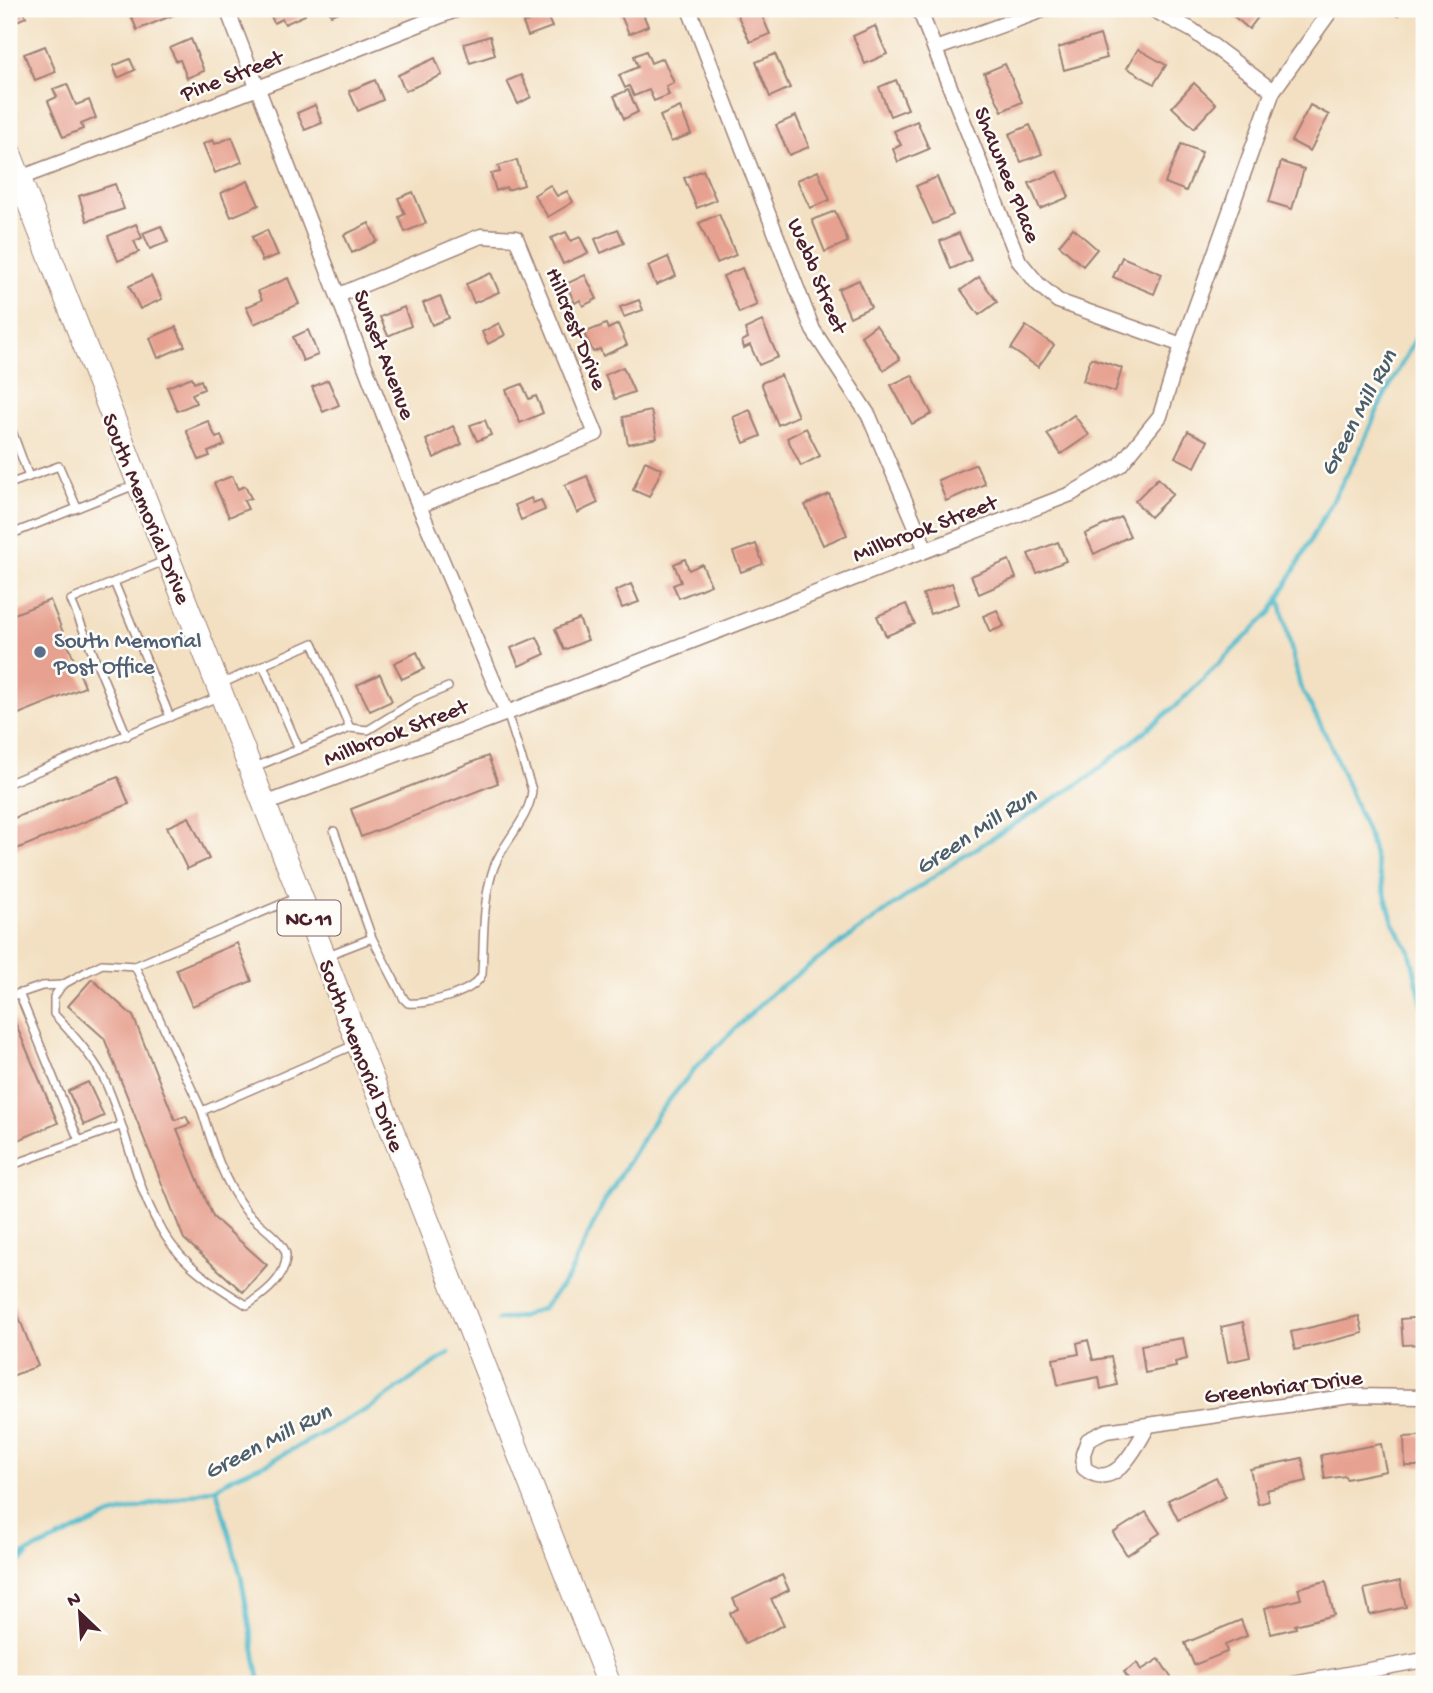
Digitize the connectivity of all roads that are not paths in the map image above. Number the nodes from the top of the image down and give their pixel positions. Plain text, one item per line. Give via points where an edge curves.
1 (227, 9) edge
2 (458, 9) edge
3 (689, 9) edge
4 (919, 9) edge
5 (1046, 9) edge
6 (1152, 9) edge
7 (1332, 9) edge
8 (935, 50) junction
9 (258, 88) junction
10 (1273, 91) junction
11 (9, 152) edge
12 (14, 180) edge
13 (339, 295) junction
14 (1182, 345) junction
15 (9, 423) edge
16 (29, 477) junction
17 (9, 484) edge
18 (138, 484) junction
19 (419, 506) junction
20 (77, 508) junction
21 (9, 535) edge
22 (926, 550) junction
23 (169, 559) junction
24 (114, 582) junction
25 (263, 665) junction
26 (448, 687) dead end
27 (220, 691) junction
28 (507, 713) junction
29 (170, 717) junction
30 (350, 728) junction
31 (127, 736) junction
32 (299, 749) junction
33 (251, 768) junction
34 (9, 783) edge
35 (265, 804) junction
36 (334, 831) dead end
37 (301, 896) junction
38 (372, 938) junction
39 (324, 957) junction
40 (135, 966) junction
41 (62, 985) junction
42 (19, 993) junction
43 (9, 997) edge
44 (358, 1043) junction
45 (202, 1111) junction
46 (120, 1126) junction
47 (79, 1141) junction
48 (9, 1166) edge
49 (1424, 1397) edge
50 (1148, 1426) junction
51 (1424, 1660) edge
52 (609, 1684) edge
53 (1293, 1684) edge

1 - 9 street, Sunset Avenue
2 - 9 street, Pine Street
3 - 22 street, Webb Street via 813,330 869,416
4 - 8 street, Shawnee Place
5 - 8 street
6 - 10 street via 1192,30
7 - 10 street, Millbrook Street
8 - 14 street, Shawnee Place via 1019,261 1038,284 1058,301
9 - 12 street, Pine Street
9 - 13 street, Sunset Avenue
10 - 14 street, Millbrook Street
11 - 12 main road, South Memorial Drive / NC 11
12 - 18 main road, South Memorial Drive / NC 11
13 - 19 street, Sunset Avenue
13 - 19 street, Hillcrest Drive via 481,236 516,238 596,433
14 - 22 street, Millbrook Street via 1160,416 1121,465 1071,494
15 - 16 lane
16 - 17 lane
16 - 20 lane via 60,466
18 - 20 lane
18 - 23 main road, South Memorial Drive / NC 11
19 - 28 street, Sunset Avenue
20 - 21 lane
22 - 28 street, Millbrook Street
23 - 24 lane
23 - 27 main road, South Memorial Drive / NC 11
24 - 29 lane
24 - 31 lane via 71,600
25 - 27 lane
25 - 30 lane via 313,643
25 - 32 lane
26 - 30 lane via 368,730
27 - 29 lane
27 - 33 main road, South Memorial Drive / NC 11
28 - 35 street, Millbrook Street
28 - 38 lane via 532,790 531,802 490,880 480,980 458,993 408,1003
29 - 31 lane
30 - 32 lane
31 - 34 lane
32 - 33 lane
33 - 35 main road, South Memorial Drive / NC 11
35 - 37 main road, South Memorial Drive / NC 11
36 - 38 lane
37 - 39 main road, South Memorial Drive / NC 11
37 - 40 lane
38 - 39 lane
39 - 44 main road, South Memorial Drive / NC 11
40 - 41 lane via 102,964
40 - 45 lane
41 - 42 lane
41 - 46 lane via 54,997 54,1014 103,1078
42 - 43 lane
42 - 47 lane
44 - 45 lane
44 - 52 main road, South Memorial Drive / NC 11
45 - 46 lane via 226,1180 247,1212 282,1245 286,1256 281,1273 267,1292 247,1305 193,1267 166,1236
46 - 47 lane
47 - 48 lane
49 - 50 street, Greenbriar Drive via 1352,1396
50 - 50 street, Greenbriar Drive via 1106,1431 1088,1440 1084,1468 1094,1476 1106,1476 1122,1466
51 - 53 street

